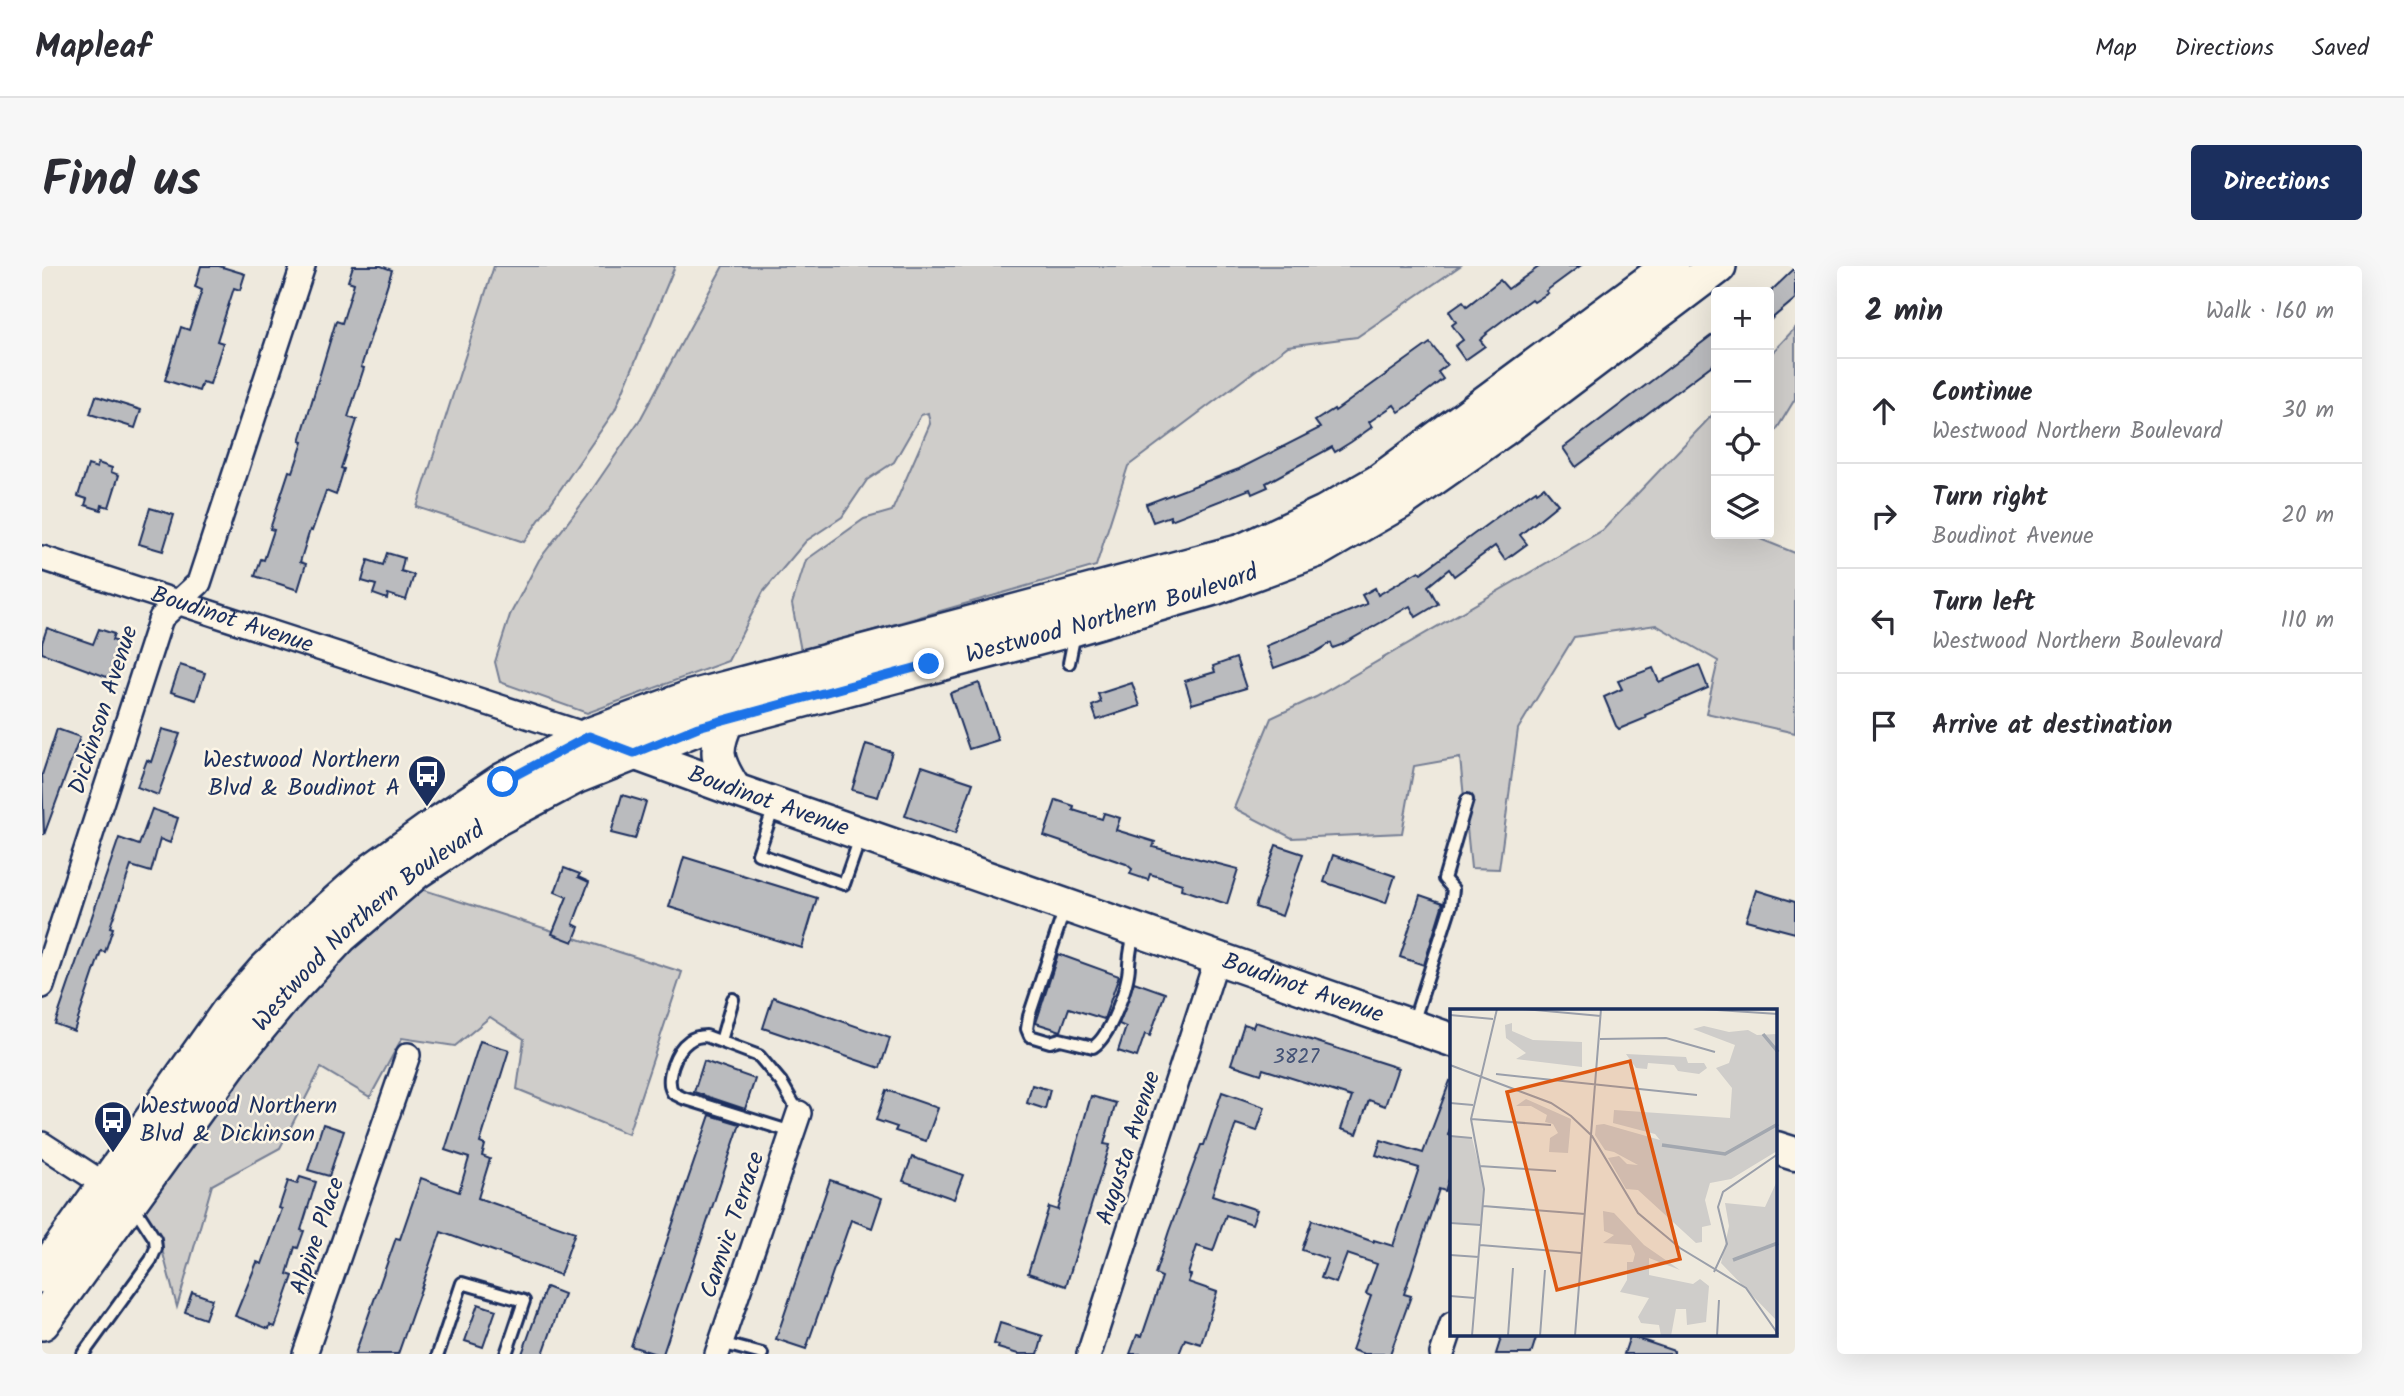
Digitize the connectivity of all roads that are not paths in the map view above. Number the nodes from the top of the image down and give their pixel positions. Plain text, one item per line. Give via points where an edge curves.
1 (303, 266) edge
2 (1671, 266) edge
3 (1718, 266) edge
4 (1494, 416) junction
5 (42, 558) edge
6 (177, 603) junction
7 (1073, 612) junction
8 (1069, 663) dead end
9 (729, 719) junction
10 (589, 736) junction
11 (634, 753) junction
12 (735, 790) junction
13 (1467, 800) dead end
14 (775, 804) junction
15 (862, 834) junction
16 (1066, 905) junction
17 (1136, 930) junction
18 (304, 954) junction
19 (1217, 958) junction
20 (42, 986) edge
21 (733, 999) dead end
22 (1412, 1026) junction
23 (1450, 1039) edge
24 (721, 1041) junction
25 (408, 1055) dead end
26 (796, 1123) junction
27 (42, 1144) edge
28 (1778, 1149) edge
29 (1795, 1154) edge
30 (118, 1193) junction
31 (42, 1275) edge
32 (42, 1322) edge
33 (1450, 1330) edge
34 (719, 1348) edge
35 (83, 1354) edge
36 (305, 1354) edge
37 (438, 1354) edge
38 (506, 1354) edge
39 (762, 1354) edge
40 (1089, 1354) edge
41 (1442, 1354) edge

1 - 6 street, Dickinson Avenue via 200,583
2 - 4 main road, Westwood Northern Boulevard
3 - 4 main road, Westwood Northern Boulevard
4 - 7 main road, Westwood Northern Boulevard via 1324,514 1242,552
5 - 6 street, Boudinot Avenue
6 - 10 street, Boudinot Avenue
6 - 20 street, Dickinson Avenue via 161,618
7 - 8 lane
7 - 9 main road, Westwood Northern Boulevard
7 - 10 main road, Westwood Northern Boulevard via 692,698
9 - 11 main road, Westwood Northern Boulevard
9 - 12 street via 717,757
10 - 11 street, Boudinot Avenue
10 - 18 main road, Westwood Northern Boulevard via 503,782 374,870
11 - 12 street, Boudinot Avenue
11 - 18 main road, Westwood Northern Boulevard via 575,776 485,825 416,871 340,936
12 - 14 street, Boudinot Avenue
13 - 22 lane via 1444,879 1452,889 1451,905
14 - 15 street, Boudinot Avenue
14 - 15 lane via 758,854 844,884
15 - 16 street, Boudinot Avenue
16 - 17 street, Boudinot Avenue
16 - 17 lane via 1029,1016 1030,1036 1041,1040 1065,1039 1093,1047 1101,1040 1114,1020
17 - 19 street, Boudinot Avenue
18 - 30 main road, Westwood Northern Boulevard via 229,1012
19 - 22 street, Boudinot Avenue
19 - 40 street, Augusta Avenue
21 - 24 lane
22 - 23 street, Boudinot Avenue
24 - 26 lane via 768,1064
24 - 26 lane via 706,1036 688,1041 668,1080 673,1093
25 - 36 street, Alpine Place
26 - 34 street, Camvic Terrace
27 - 30 street
28 - 29 street
30 - 31 main road, Westwood Northern Boulevard
30 - 32 main road, Westwood Northern Boulevard
30 - 35 lane via 155,1239 156,1248
33 - 41 street
34 - 39 lane
37 - 38 lane via 462,1283 524,1301

